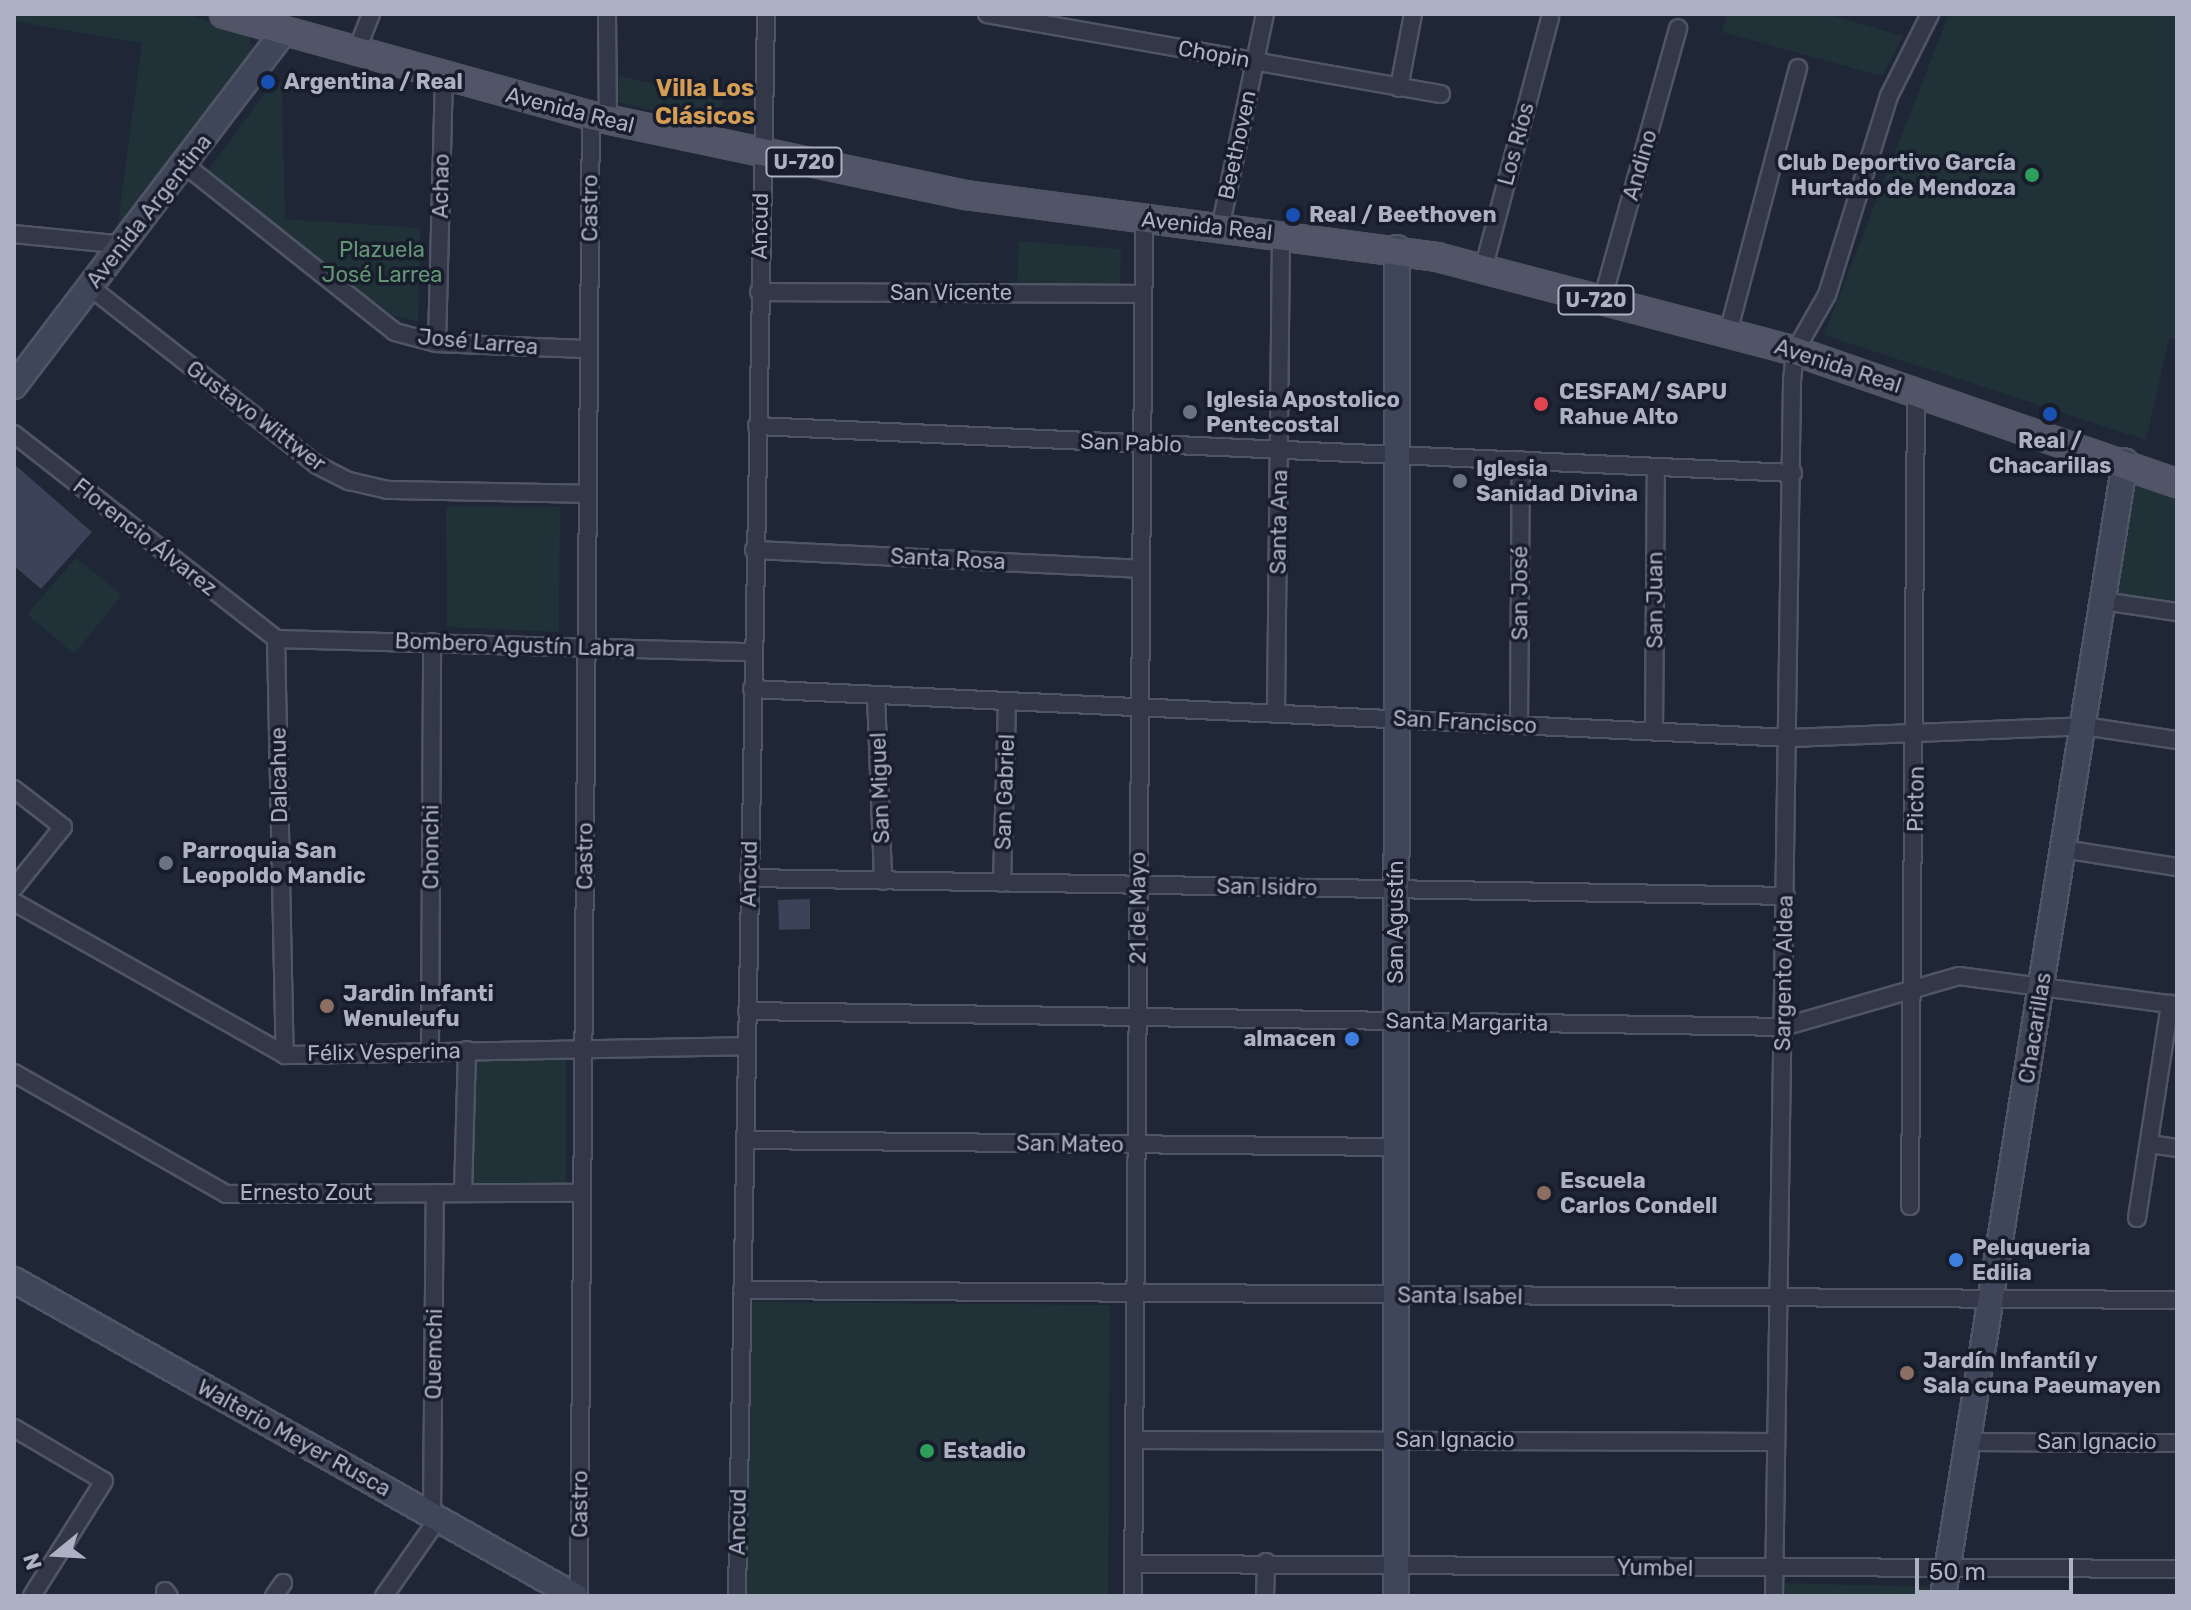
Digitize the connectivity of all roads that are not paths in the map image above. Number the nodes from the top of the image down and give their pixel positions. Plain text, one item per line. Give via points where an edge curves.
1 (224, 14) edge
2 (371, 14) edge
3 (607, 14) edge
4 (766, 14) edge
5 (987, 14) edge
6 (1265, 14) edge
7 (1413, 14) edge
8 (1930, 14) edge
9 (1550, 18) dead end
10 (1678, 28) dead end
11 (282, 34) junction
12 (355, 55) junction
13 (1255, 61) junction
14 (1798, 68) dead end
15 (444, 78) junction
16 (1399, 88) junction
17 (1441, 94) dead end
18 (599, 118) junction
19 (761, 153) junction
20 (185, 165) junction
21 (1144, 220) junction
22 (1220, 229) junction
23 (14, 234) edge
24 (1281, 235) junction
25 (124, 245) junction
26 (1397, 248) junction
27 (1483, 270) junction
28 (90, 287) junction
29 (759, 292) junction
30 (1143, 294) junction
31 (1602, 301) junction
32 (1728, 333) junction
33 (437, 343) junction
34 (589, 349) junction
35 (1795, 351) junction
36 (14, 386) edge
37 (1916, 391) junction
38 (757, 426) junction
39 (14, 434) edge
40 (1142, 444) junction
41 (1280, 448) junction
42 (1397, 454) junction
43 (1521, 460) junction
44 (2125, 461) junction
45 (1656, 468) junction
46 (1793, 473) junction
47 (2177, 483) edge
48 (588, 494) junction
49 (754, 550) junction
50 (1141, 569) junction
51 (2103, 601) junction
52 (2177, 612) edge
53 (276, 639) junction
54 (432, 642) junction
55 (587, 648) junction
56 (753, 652) junction
57 (752, 689) junction
58 (876, 695) junction
59 (1007, 701) junction
60 (1140, 707) junction
61 (1276, 713) junction
62 (1397, 719) junction
63 (1519, 725) junction
64 (2084, 726) junction
65 (1654, 731) junction
66 (1918, 733) junction
67 (1790, 738) junction
68 (2177, 740) edge
69 (14, 789) edge
70 (2063, 849) junction
71 (2177, 867) edge
72 (749, 878) junction
73 (883, 881) junction
74 (1002, 883) junction
75 (1138, 885) junction
76 (14, 888) edge
77 (1396, 889) junction
78 (1786, 896) junction
79 (14, 902) edge
80 (2042, 986) junction
81 (1913, 992) junction
82 (2174, 1005) edge
83 (747, 1011) junction
84 (1137, 1018) junction
85 (1397, 1021) junction
86 (1783, 1027) junction
87 (746, 1046) junction
88 (583, 1049) junction
89 (467, 1050) junction
90 (430, 1051) junction
91 (285, 1055) junction
92 (14, 1073) edge
93 (745, 1140) junction
94 (2149, 1144) junction
95 (1136, 1145) junction
96 (1396, 1147) junction
97 (2177, 1148) edge
98 (435, 1193) junction
99 (463, 1193) junction
100 (582, 1193) junction
101 (1910, 1206) dead end
102 (2137, 1218) dead end
103 (14, 1280) edge
104 (742, 1290) junction
105 (1135, 1294) junction
106 (1396, 1295) junction
107 (1779, 1299) junction
108 (1991, 1300) junction
109 (2177, 1300) edge
110 (14, 1428) edge
111 (1396, 1439) junction
112 (1134, 1440) junction
113 (1776, 1442) junction
114 (1968, 1442) junction
115 (2177, 1443) edge
116 (435, 1517) junction
117 (1266, 1562) junction
118 (1134, 1564) junction
119 (1396, 1564) junction
120 (1948, 1567) junction
121 (1775, 1569) junction
122 (2177, 1569) edge
123 (32, 1596) edge
124 (384, 1596) edge
125 (577, 1596) edge
126 (737, 1596) edge
127 (1133, 1596) edge
128 (1265, 1596) edge
129 (1396, 1596) edge
130 (1774, 1596) edge
131 (1943, 1596) edge

1 - 11 main road, Avenida Real / U-720
2 - 12 street
3 - 18 street, Castro
4 - 19 street, Ancud
5 - 13 street, Chopin
6 - 13 street, Beethoven
7 - 16 street
8 - 35 street via 1889,96 1827,295
9 - 27 street, Los Ríos
10 - 31 street, Andino
11 - 12 main road, Avenida Real / U-720
11 - 20 street, Avenida Argentina
12 - 15 main road, Avenida Real / U-720
13 - 16 street, Chopin
13 - 22 street, Beethoven
14 - 32 street
15 - 18 main road, Avenida Real / U-720
15 - 33 street, Achao
16 - 17 street, Chopin
18 - 19 main road, Avenida Real / U-720
18 - 34 street, Castro
19 - 21 main road, Avenida Real / U-720 via 966,195
19 - 29 street, Ancud
20 - 25 street, Avenida Argentina
20 - 33 street, José Larrea via 383,326
21 - 22 main road, Avenida Real / U-720
21 - 30 street, 21 de Mayo
22 - 24 main road, Avenida Real / U-720
23 - 25 street
24 - 26 main road, Avenida Real / U-720
24 - 41 street, Santa Ana
25 - 28 street, Avenida Argentina
26 - 27 main road, Avenida Real / U-720
26 - 42 street, San Agustín
27 - 31 main road, Avenida Real / U-720
28 - 36 street, Avenida Argentina
28 - 48 street, Gustavo Wittwer via 317,465 349,481 387,490
29 - 30 street, San Vicente
29 - 38 street, Ancud
30 - 40 street, 21 de Mayo
31 - 32 main road, Avenida Real / U-720
32 - 35 main road, Avenida Real / U-720
33 - 34 street, José Larrea
34 - 48 street, Castro
35 - 37 main road, Avenida Real / U-720
35 - 46 street, Sargento Aldea
37 - 44 main road, Avenida Real / U-720
37 - 66 street, Picton
38 - 40 street, San Pablo
38 - 49 street, Ancud
39 - 53 street, Florencio Álvarez
40 - 41 street, San Pablo
40 - 50 street, 21 de Mayo
41 - 42 street, San Pablo
41 - 61 street, Santa Ana
42 - 43 street, San Pablo
42 - 62 street, San Agustín
43 - 45 street, San Pablo
43 - 63 street, San José
44 - 47 main road, Avenida Real / U-720
44 - 51 street, Chacarillas
45 - 46 street, San Pablo
45 - 65 street, San Juan
46 - 67 street, Sargento Aldea
48 - 55 street, Castro
49 - 50 street, Santa Rosa
49 - 56 street, Ancud
50 - 60 street, 21 de Mayo
51 - 52 street
51 - 64 street, Chacarillas
53 - 54 street, Bombero Agustín Labra
53 - 91 street, Dalcahue
54 - 55 street, Bombero Agustín Labra
54 - 90 street, Chonchi
55 - 56 street, Bombero Agustín Labra
55 - 88 street, Castro
56 - 57 street, Ancud
57 - 58 street, San Francisco
57 - 72 street, Ancud
58 - 59 street, San Francisco
58 - 73 street, San Miguel
59 - 60 street, San Francisco
59 - 74 street, San Gabriel
60 - 61 street, San Francisco
60 - 75 street, 21 de Mayo
61 - 62 street, San Francisco
62 - 63 street, San Francisco
62 - 77 street, San Agustín
63 - 65 street, San Francisco
64 - 66 street, San Francisco
64 - 68 street, San Francisco
64 - 70 street, Chacarillas
65 - 67 street, San Francisco
66 - 67 street, San Francisco
66 - 81 street, Picton
67 - 78 street, Sargento Aldea
69 - 76 street via 63,827
70 - 71 street
70 - 80 street, Chacarillas
72 - 73 street, San Isidro
72 - 83 street, Ancud
73 - 74 street, San Isidro
74 - 75 street, San Isidro
75 - 77 street, San Isidro
75 - 84 street, 21 de Mayo
77 - 78 street, San Isidro
77 - 85 street, San Agustín
78 - 86 street, Sargento Aldea
79 - 91 street, Félix Vesperina
80 - 81 street, Santa Margarita via 1959,976
80 - 82 street, Santa Margarita
80 - 108 street, Chacarillas
81 - 86 street, Santa Margarita
81 - 101 street, Picton
82 - 94 street
83 - 84 street, Santa Margarita
83 - 87 street, Ancud
84 - 85 street, Santa Margarita
84 - 95 street, 21 de Mayo
85 - 86 street, Santa Margarita
85 - 96 street, San Agustín
86 - 107 street, Sargento Aldea
87 - 88 street, Félix Vesperina
87 - 93 street, Ancud
88 - 89 street, Félix Vesperina
88 - 100 street, Castro
89 - 90 street, Félix Vesperina
89 - 99 street
90 - 91 street, Félix Vesperina
92 - 98 street, Ernesto Zout via 226,1194
93 - 95 street, San Mateo
93 - 104 street, Ancud
94 - 97 street
94 - 102 street
95 - 96 street, San Mateo
95 - 105 street, 21 de Mayo
96 - 106 street, San Agustín
98 - 99 street, Ernesto Zout
98 - 116 street, Quemchi
99 - 100 street, Ernesto Zout
100 - 125 street, Castro
103 - 116 street, Walterio Meyer Rusca
104 - 105 street, Santa Isabel
104 - 126 street, Ancud
105 - 106 street, Santa Isabel
105 - 112 street, 21 de Mayo
106 - 107 street, Santa Isabel
106 - 111 street, San Agustín
107 - 108 street, Santa Isabel
107 - 113 street, Sargento Aldea
108 - 109 street, Santa Isabel
108 - 114 street, Chacarillas
110 - 123 street via 104,1481
111 - 112 street, San Ignacio
111 - 113 street, San Ignacio
111 - 119 street, San Agustín
112 - 118 street, 21 de Mayo
113 - 121 street, Sargento Aldea
114 - 115 street, San Ignacio
114 - 120 street, Chacarillas
116 - 124 street
116 - 125 street, Walterio Meyer Rusca
117 - 118 street, Yumbel
117 - 119 street, Yumbel
117 - 128 street
118 - 127 street, 21 de Mayo
119 - 121 street, Yumbel
119 - 129 street, San Agustín
120 - 121 street, Yumbel
120 - 122 street, Yumbel
120 - 131 street, Chacarillas
121 - 130 street, Sargento Aldea

